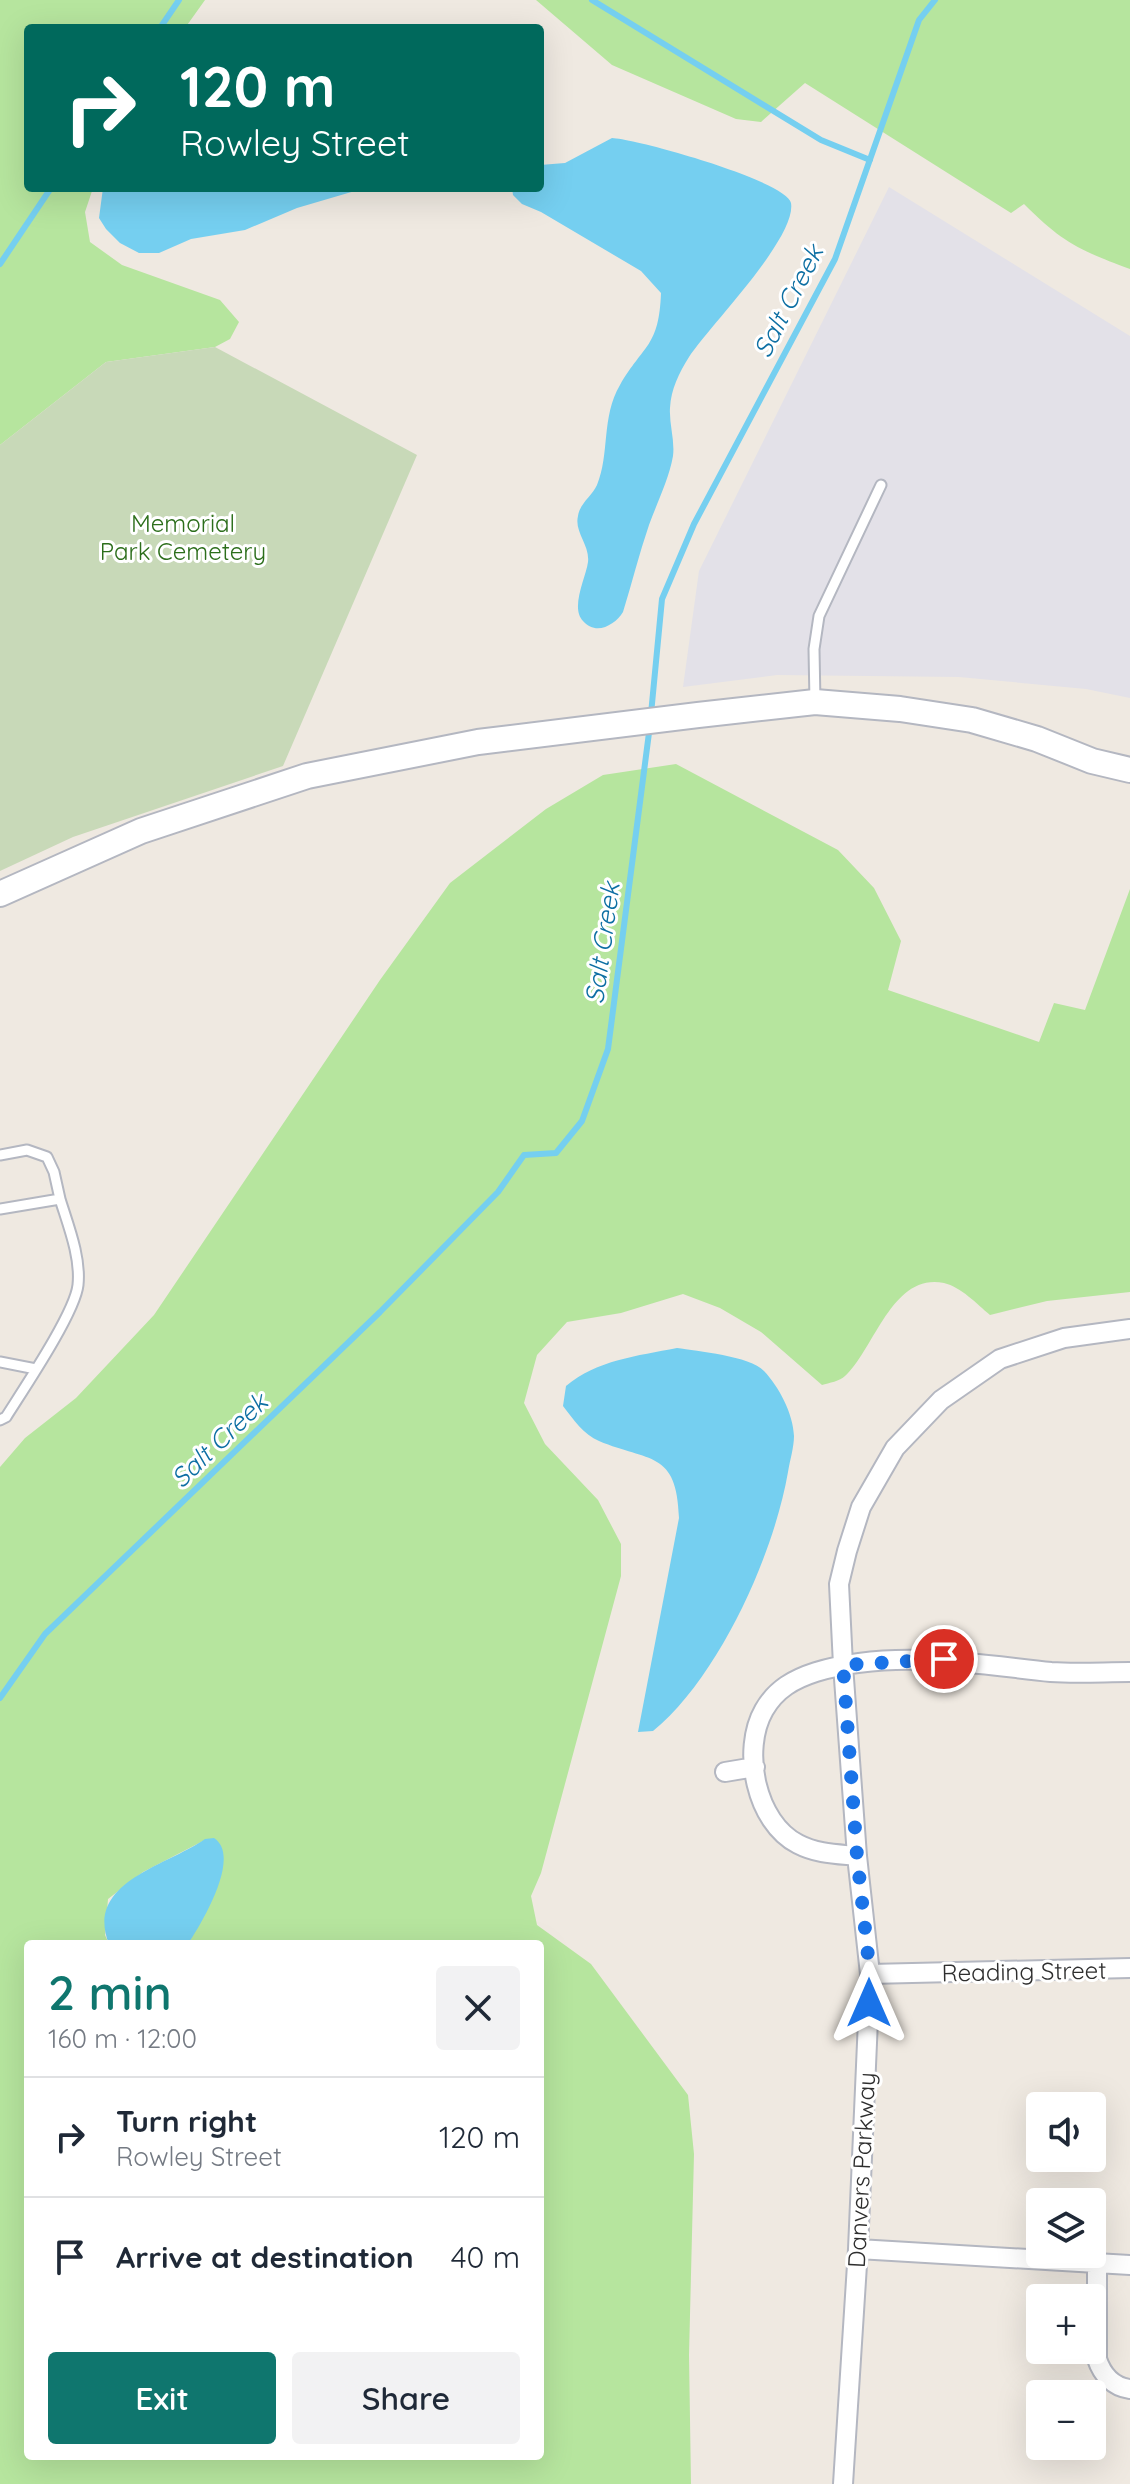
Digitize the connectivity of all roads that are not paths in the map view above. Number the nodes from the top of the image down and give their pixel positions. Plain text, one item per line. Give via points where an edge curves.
1 (881, 485) dead end
2 (815, 702) junction
3 (1092, 761) junction
4 (1130, 770) edge
5 (1130, 788) edge
6 (0, 894) edge
7 (0, 1155) edge
8 (60, 1199) junction
9 (0, 1209) edge
10 (1130, 1329) edge
11 (0, 1362) edge
12 (36, 1369) junction
13 (0, 1420) edge
14 (843, 1665) junction
15 (1130, 1672) edge
16 (755, 1767) junction
17 (725, 1772) dead end
18 (857, 1856) junction
19 (1130, 1968) edge
20 (870, 1974) junction
21 (858, 2249) junction
22 (1026, 2260) edge
23 (1106, 2264) edge
24 (1130, 2265) edge
25 (1097, 2268) edge
26 (1130, 2389) edge
27 (843, 2484) edge

1 - 2 lane via 819,616
2 - 3 main road via 972,720
2 - 6 main road via 416,752 307,776 141,831
3 - 4 main road
3 - 5 main road
7 - 8 lane via 27,1150 47,1157
8 - 9 lane
8 - 12 lane via 78,1286
10 - 14 street, Danvers Parkway via 1064,1338 1000,1359 941,1400 895,1448 861,1507 839,1584
11 - 12 lane
12 - 13 lane
14 - 15 street via 944,1659 1054,1672
14 - 16 street via 789,1682 772,1697 756,1732
14 - 18 street, Danvers Parkway
16 - 17 street
16 - 18 street via 767,1813 796,1844 819,1853
18 - 20 street, Danvers Parkway
19 - 20 street, Reading Street
20 - 21 street, Danvers Parkway
21 - 22 street
21 - 27 street, Danvers Parkway
23 - 24 street
25 - 26 street via 1097,2359 1101,2373

